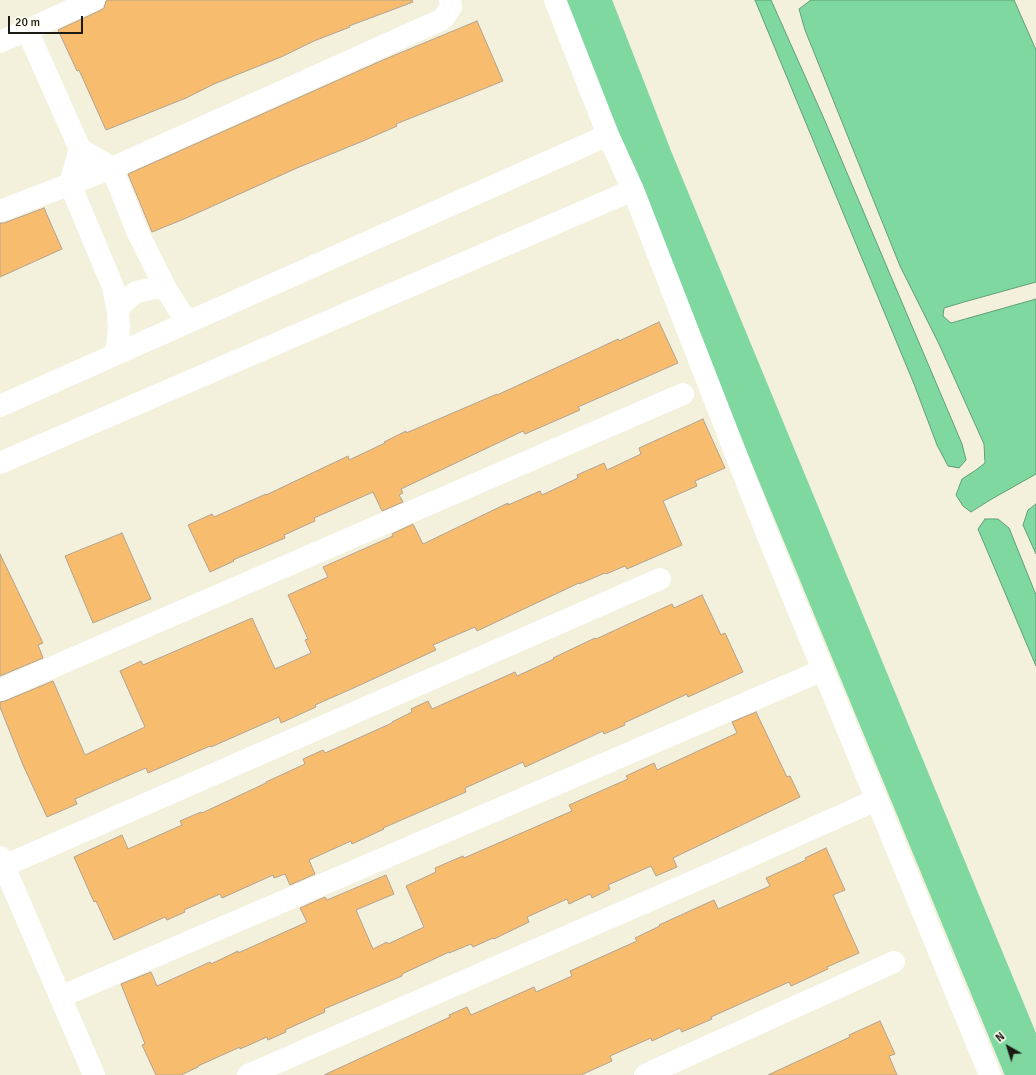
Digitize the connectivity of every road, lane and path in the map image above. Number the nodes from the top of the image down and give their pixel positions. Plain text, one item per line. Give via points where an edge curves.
1 (94, 0) edge
2 (450, 0) edge
3 (555, 0) edge
4 (26, 30) junction
5 (0, 42) edge
6 (608, 135) junction
7 (80, 149) junction
8 (112, 168) junction
9 (70, 184) junction
10 (633, 190) junction
11 (0, 211) edge
12 (166, 289) junction
13 (118, 312) junction
14 (188, 322) junction
15 (116, 354) junction
16 (682, 394) dead end
17 (0, 406) edge
18 (0, 463) edge
19 (660, 579) dead end
20 (823, 670) junction
21 (0, 690) edge
22 (876, 800) junction
23 (2, 862) edge
24 (894, 962) dead end
25 (60, 997) junction
26 (94, 1075) edge
27 (248, 1075) edge
28 (645, 1075) edge
29 (990, 1075) edge

1 - 4 street
2 - 8 street via 451,7 443,19
3 - 6 street
4 - 5 street
4 - 7 street
6 - 10 street
6 - 14 street
7 - 8 street
7 - 9 street
8 - 9 street
8 - 12 street via 137,231
9 - 11 street
9 - 13 street via 112,287
10 - 18 street
10 - 20 street via 767,534
12 - 13 street via 155,288 136,292 122,304
12 - 14 street
13 - 15 street
14 - 15 street
15 - 17 street
16 - 21 street
19 - 23 street
20 - 22 street
20 - 25 street
22 - 27 street
22 - 29 street
23 - 25 street
24 - 28 street
25 - 26 street

